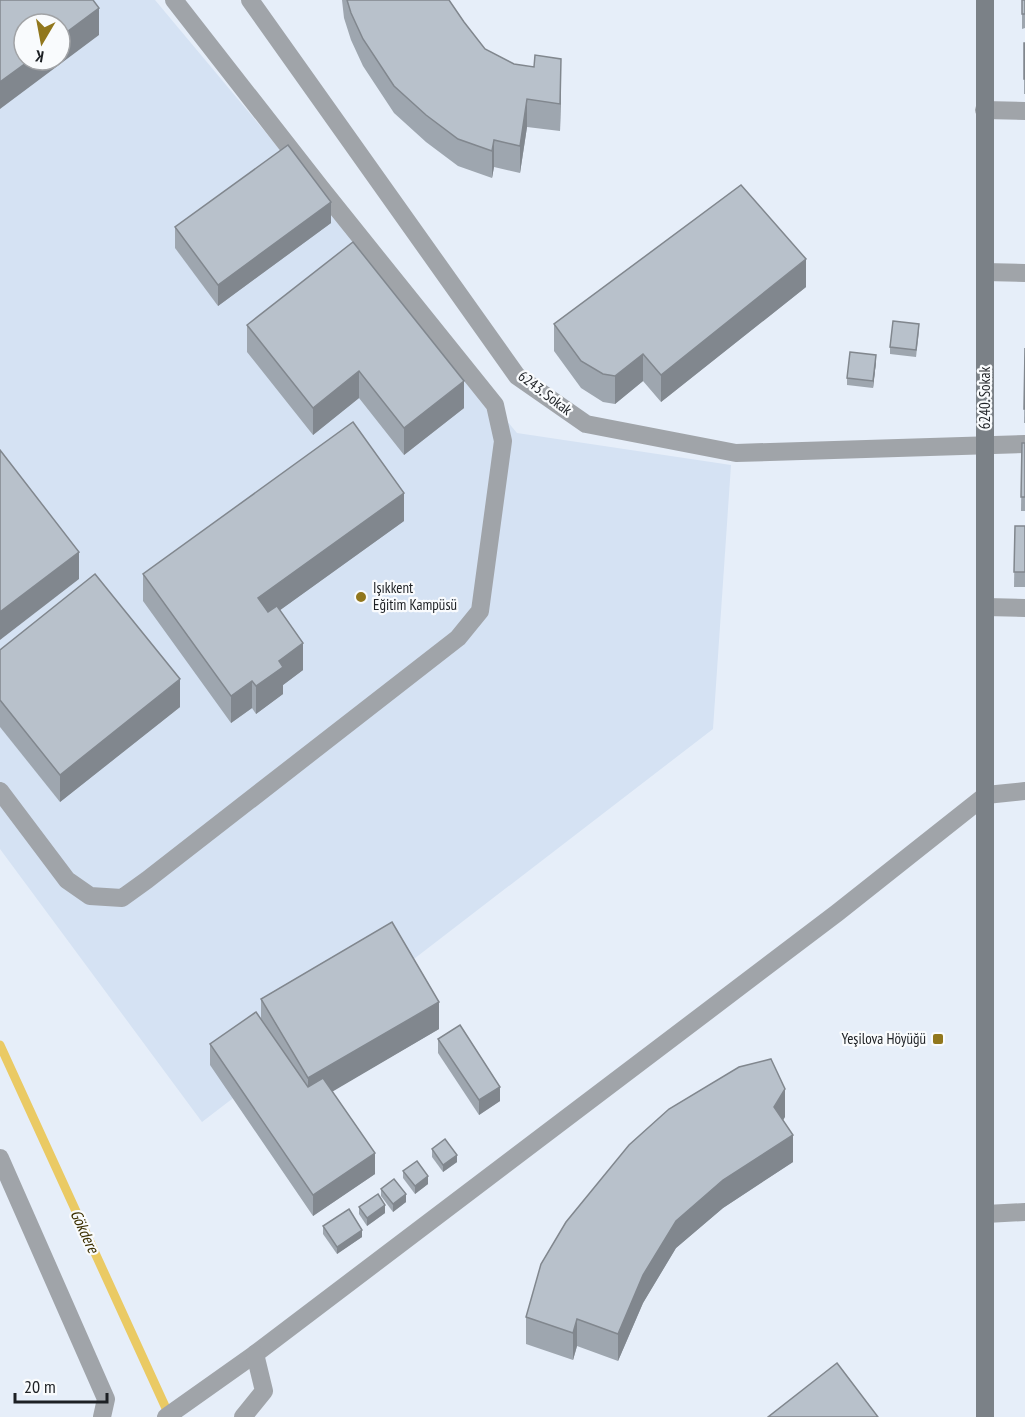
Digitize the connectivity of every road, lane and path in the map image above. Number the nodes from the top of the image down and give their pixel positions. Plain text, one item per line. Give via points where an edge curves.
1 (174, 0) edge
2 (250, 0) edge
3 (986, 0) edge
4 (984, 110) junction
5 (1025, 111) edge
6 (985, 272) junction
7 (1025, 273) edge
8 (1025, 444) edge
9 (985, 445) junction
10 (986, 607) junction
11 (1025, 608) edge
12 (0, 791) edge
13 (1025, 791) edge
14 (986, 795) junction
15 (0, 1158) edge
16 (1025, 1212) edge
17 (987, 1214) junction
18 (255, 1354) junction
19 (102, 1417) edge
20 (166, 1417) edge
21 (243, 1417) edge
22 (985, 1417) edge

1 - 12 street via 495,405 503,441 480,611 458,638 122,898 90,896 67,880
2 - 9 street, 6243. Sokak via 518,376 586,424 736,453
3 - 4 street, 6240. Sokak
4 - 5 street
4 - 6 street, 6240. Sokak
6 - 7 street
6 - 9 street, 6240. Sokak
8 - 9 street, 6243. Sokak
9 - 10 street, 6240. Sokak
10 - 11 street
10 - 14 street, 6240. Sokak
13 - 14 street
14 - 17 street, 6240. Sokak
14 - 18 street via 837,913
15 - 19 street via 106,1400
16 - 17 street
17 - 22 street, 6240. Sokak
18 - 20 street
18 - 21 street via 264,1391

